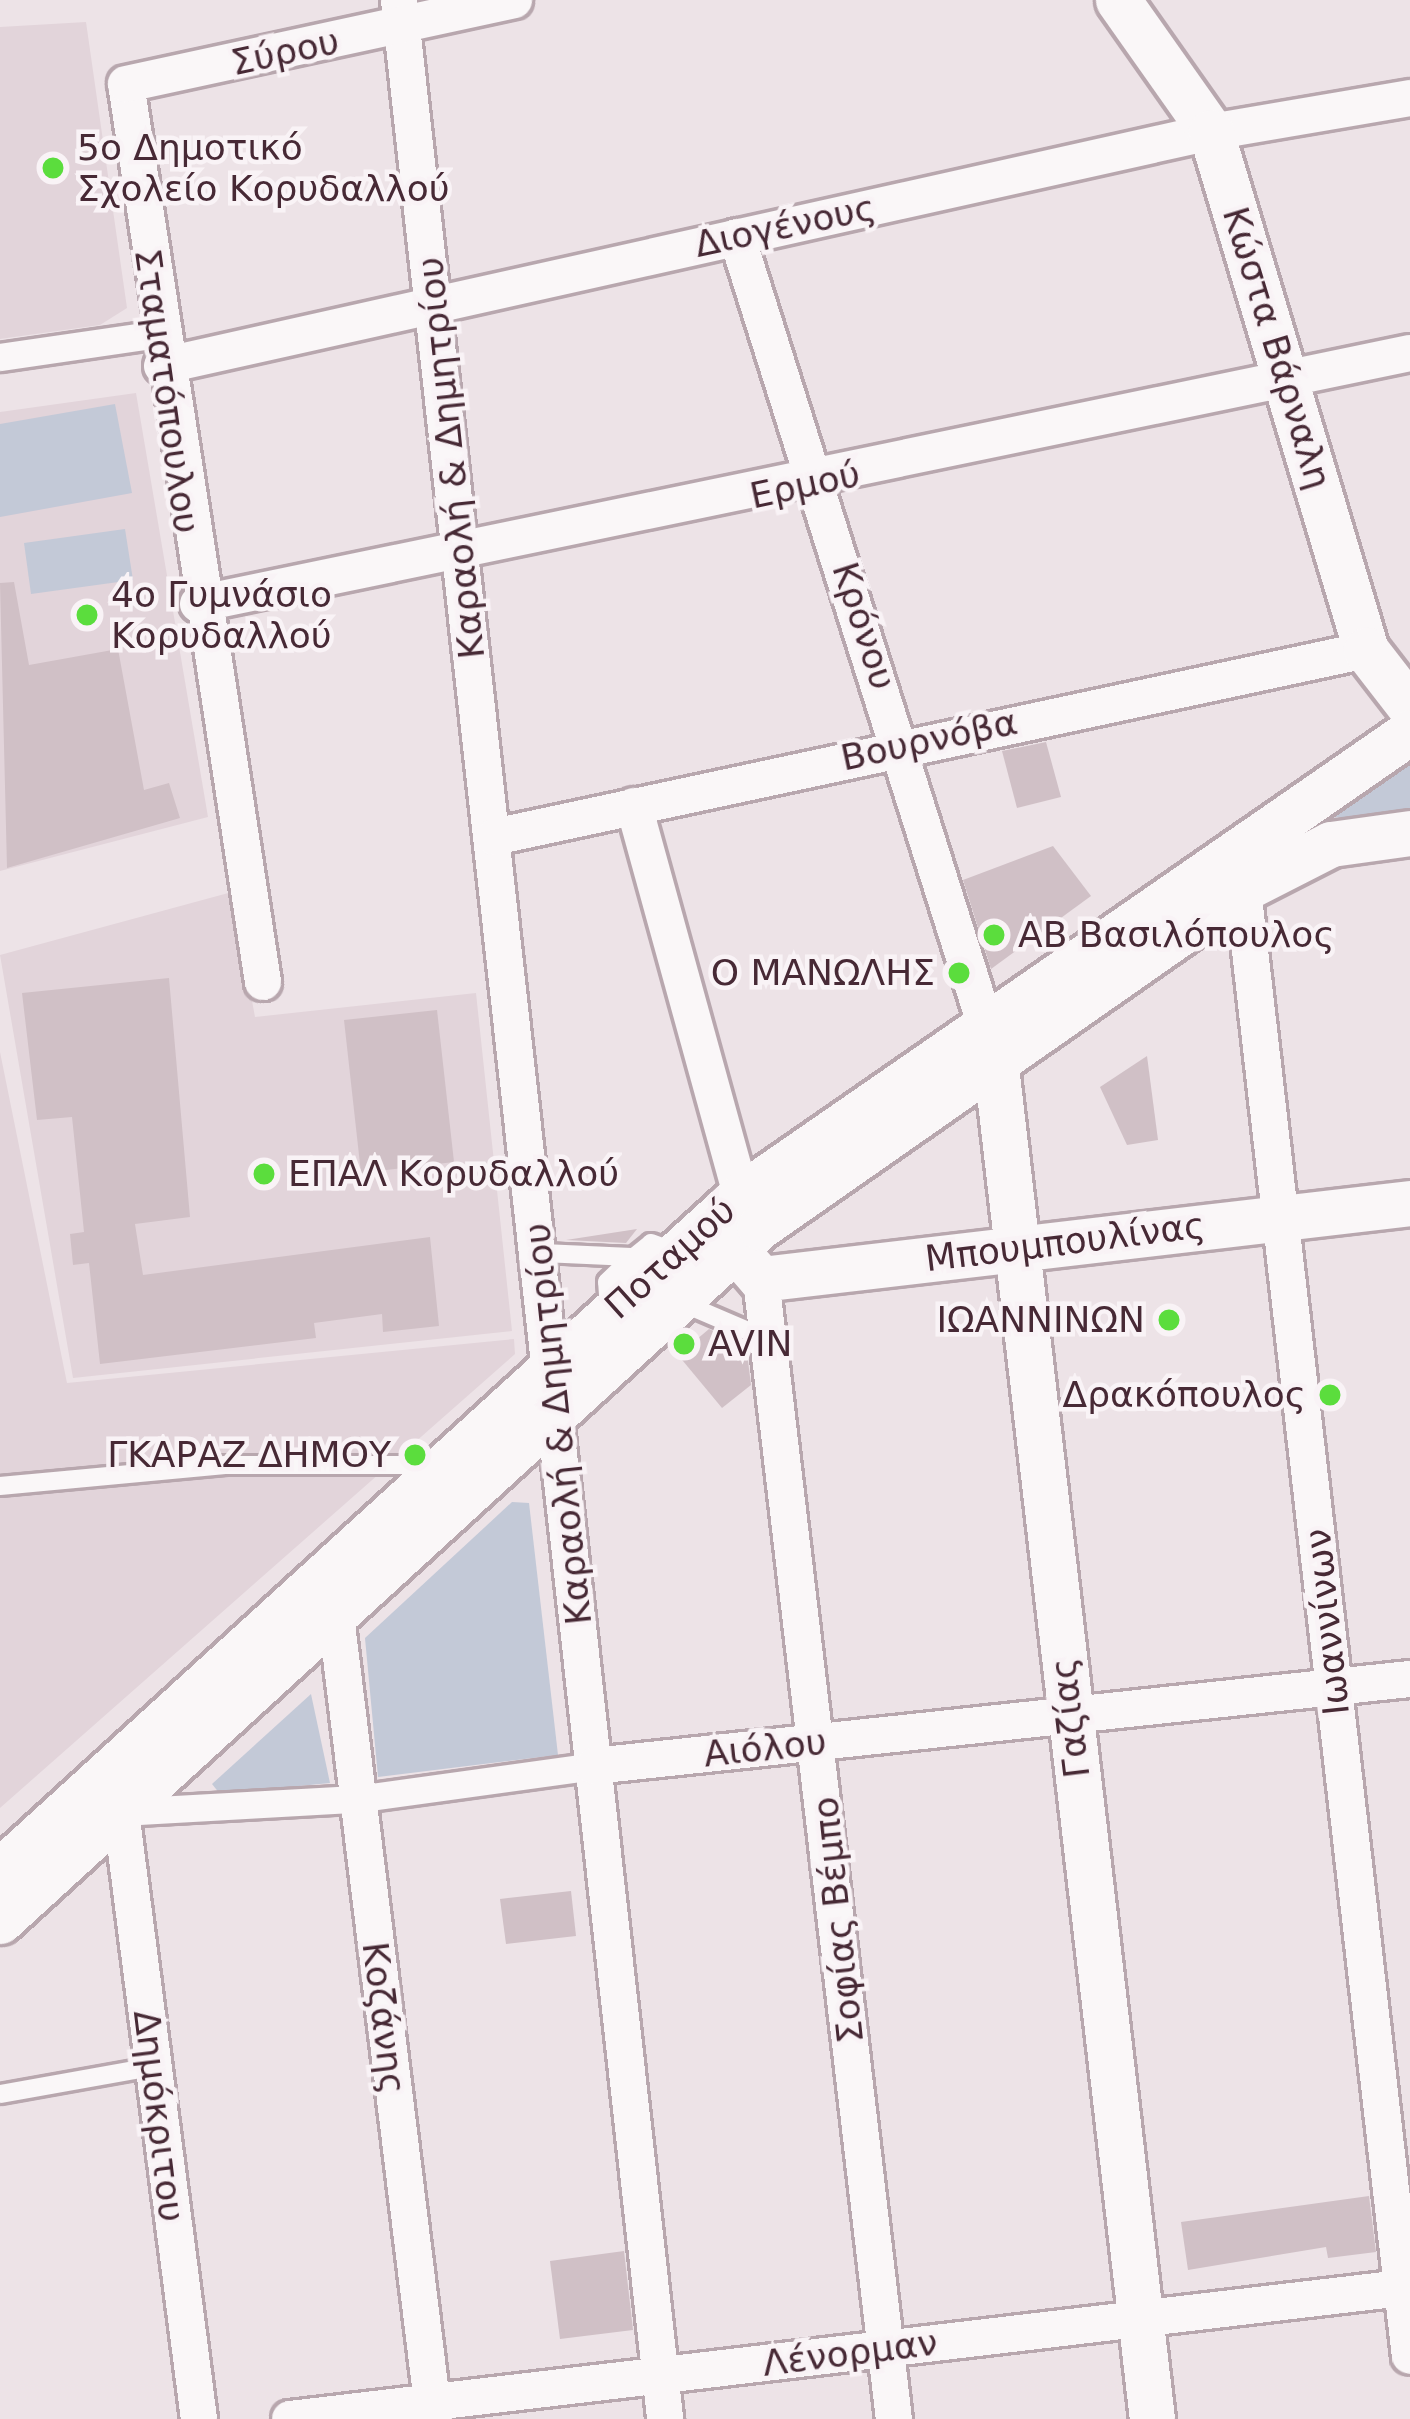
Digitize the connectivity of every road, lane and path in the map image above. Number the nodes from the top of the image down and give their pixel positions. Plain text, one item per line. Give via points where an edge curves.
1 (514, 0) edge
2 (1118, 0) edge
3 (400, 14) edge
4 (126, 84) joint
5 (1410, 98) edge
6 (1211, 132) junction
7 (737, 237) junction
8 (433, 301) junction
9 (160, 350) junction
10 (1410, 353) edge
11 (0, 357) edge
12 (1290, 380) junction
13 (818, 482) junction
14 (462, 558) junction
15 (198, 604) junction
16 (1366, 650) junction
17 (1410, 707) edge
18 (1410, 732) edge
19 (902, 745) junction
20 (634, 806) junction
21 (1410, 833) edge
22 (494, 837) junction
23 (1243, 889) junction
24 (263, 982) dead end
25 (991, 1037) junction
26 (741, 1195) junction
27 (1410, 1203) edge
28 (1282, 1217) junction
29 (1015, 1247) junction
30 (541, 1253) junction
31 (653, 1254) junction
32 (747, 1264) junction
33 (674, 1299) junction
34 (769, 1340) junction
35 (553, 1366) junction
36 (556, 1414) junction
37 (446, 1465) junction
38 (0, 1486) edge
39 (336, 1616) junction
40 (1410, 1679) edge
41 (1334, 1687) junction
42 (1070, 1715) junction
43 (818, 1742) junction
44 (594, 1766) junction
45 (356, 1799) junction
46 (121, 1812) junction
47 (0, 1870) edge
48 (0, 1922) edge
49 (152, 2067) junction
50 (0, 2094) edge
51 (1406, 2288) edge
52 (1140, 2319) junction
53 (886, 2349) junction
54 (1410, 2356) edge
55 (661, 2376) junction
56 (433, 2411) edge
57 (199, 2419) edge
58 (290, 2419) edge
59 (665, 2419) edge
60 (894, 2419) edge
61 (1151, 2419) edge

1 - 3 street, Σύρου
2 - 6 street, Κώστα Βάρναλη
3 - 4 street, Σύρου
3 - 8 street, Καραολή & Δημητρίου
4 - 9 street, Σταματόπουλου
5 - 6 street, Διογένους
6 - 7 street, Διογένους
6 - 12 street, Κώστα Βάρναλη
7 - 8 street, Διογένους
7 - 13 street, Κρόνου
8 - 9 street, Διογένους
8 - 14 street, Καραολή & Δημητρίου
9 - 11 street, Διογένους
9 - 15 street, Σταματόπουλου
10 - 12 street, Ερμού
12 - 13 street, Ερμού
12 - 16 street, Κώστα Βάρναλη
13 - 14 street, Ερμού
13 - 19 street, Κρόνου
14 - 15 street, Ερμού
14 - 22 street, Καραολή & Δημητρίου
15 - 24 street, Σταματόπουλου
16 - 17 street, Κώστα Βάρναλη
16 - 19 street, Βουρνόβα
18 - 25 street, Ποταμού
19 - 20 street, Βουρνόβα
19 - 25 street, Κρόνου
20 - 22 street, Βουρνόβα
20 - 26 street
21 - 23 street, Ποταμού via 1330,844
22 - 30 street, Καραολή & Δημητρίου
23 - 25 street, Ποταμού
23 - 28 street, Ιωαννίνων
25 - 26 street, Ποταμού
25 - 29 street, Γαζίας
25 - 32 street, Ποταμού
26 - 31 street, Ποταμού
27 - 28 street, Μπουμπουλίνας
28 - 29 street, Μπουμπουλίνας
28 - 41 street, Ιωαννίνων
29 - 32 street, Μπουμπουλίνας
29 - 42 street, Γαζίας
30 - 31 lane
30 - 35 street, Καραολή & Δημητρίου
31 - 35 street, Ποταμού
32 - 33 street, Ποταμού
32 - 34 street, Σοφίας Βέμπο
33 - 34 lane
33 - 36 street, Ποταμού
34 - 43 street, Σοφίας Βέμπο
35 - 36 street, Καραολή & Δημητρίου
35 - 37 street, Ποταμού
36 - 39 street, Ποταμού
36 - 44 street, Καραολή & Δημητρίου
37 - 38 lane via 225,1465
37 - 47 street, Ποταμού
39 - 45 street, Κοζάνης
39 - 46 street, Ποταμού
40 - 41 street, Αιόλου
41 - 42 street, Αιόλου
41 - 51 street, Ιωαννίνων
42 - 43 street, Αιόλου
42 - 52 street, Γαζίας
43 - 44 street, Αιόλου
43 - 53 street, Σοφίας Βέμπο
44 - 45 street, Αιόλου
44 - 55 street, Καραολή & Δημητρίου
45 - 46 street, Αιόλου
45 - 56 street, Κοζάνης
46 - 48 street, Ποταμού
46 - 49 street, Δημόκριτου
49 - 50 lane
49 - 57 street, Δημόκριτου
51 - 52 street, Λένορμαν
51 - 54 street, Ιωαννίνων
52 - 53 street, Λένορμαν
52 - 61 street, Γαζίας
53 - 55 street, Λένορμαν
53 - 60 street, Σοφίας Βέμπο
55 - 56 street, Λένορμαν
55 - 59 street, Καραολή & Δημητρίου
56 - 58 street, Λένορμαν

